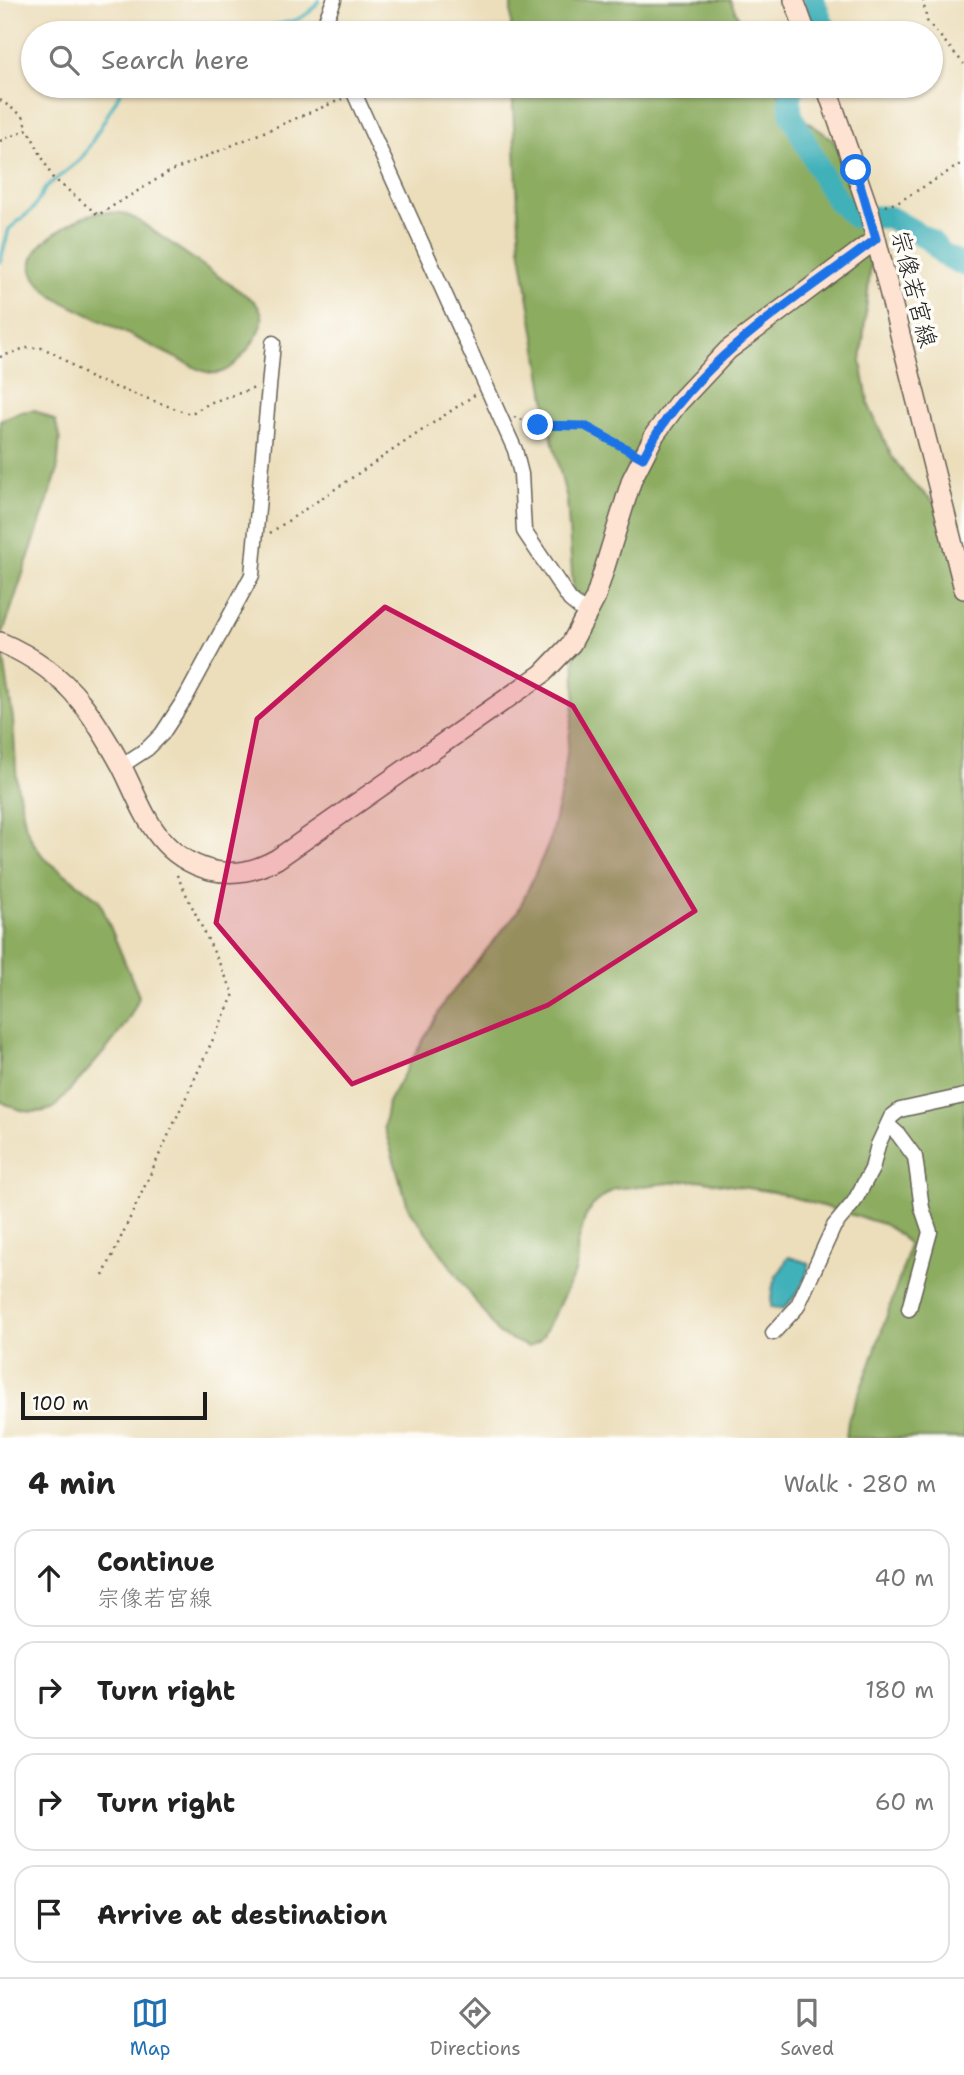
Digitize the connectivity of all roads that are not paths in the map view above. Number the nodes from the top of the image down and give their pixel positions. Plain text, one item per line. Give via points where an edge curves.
1 (334, 0) edge
2 (794, 0) edge
3 (326, 21) edge
4 (802, 21) edge
5 (357, 98) edge
6 (830, 98) edge
7 (876, 239) junction
8 (273, 343) dead end
9 (964, 589) edge
10 (586, 614) junction
11 (0, 642) edge
12 (121, 766) junction
13 (964, 1096) edge
14 (888, 1125) junction
15 (909, 1309) dead end
16 (773, 1333) dead end

1 - 3 street
2 - 4 street
5 - 10 street via 515,450 524,531 570,600
6 - 7 street, 宗像若宮線
7 - 9 street, 宗像若宮線
7 - 10 street via 728,351 678,403 655,434 632,479 595,599
8 - 12 street via 252,575 162,734
10 - 12 street via 570,644 542,674 257,869 215,871 178,856 147,821
11 - 12 street via 45,667 79,700
13 - 14 street via 900,1111
14 - 15 street via 915,1157 930,1232
14 - 16 street via 872,1169 834,1226 797,1307

